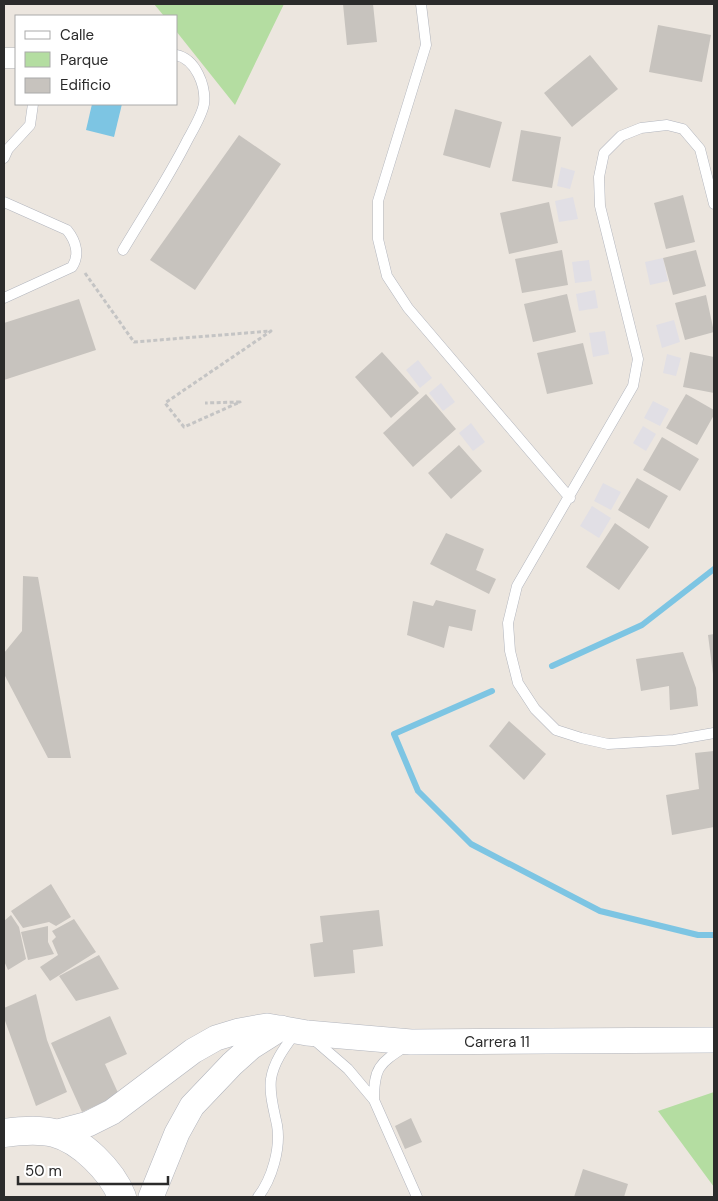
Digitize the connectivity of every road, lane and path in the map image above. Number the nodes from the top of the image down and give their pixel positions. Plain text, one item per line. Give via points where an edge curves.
1 (421, 4) edge
2 (178, 56) edge
3 (33, 105) edge
4 (4, 158) edge
5 (4, 202) edge
6 (714, 204) edge
7 (123, 250) dead end
8 (76, 260) junction
9 (4, 298) edge
10 (205, 403) dead end
11 (570, 498) junction
12 (714, 733) edge
13 (294, 1031) junction
14 (714, 1040) edge
15 (411, 1042) junction
16 (374, 1100) junction
17 (4, 1133) edge
18 (54, 1133) junction
19 (122, 1197) edge
20 (151, 1197) edge
21 (258, 1197) edge
22 (417, 1197) edge

1 - 11 lane via 426,45 378,201 378,239 387,276 408,308
2 - 7 lane via 200,76 204,105 172,170
3 - 4 lane via 30,125
5 - 8 lane via 67,230 73,237
6 - 11 lane via 700,149 684,129 666,125 641,128 621,136 604,154 600,206 638,359 633,386
8 - 9 lane via 72,267
8 - 10 path via 134,342 271,331 165,403 184,427 240,402
11 - 12 lane via 517,586 508,623 510,651 518,683 535,709 556,730 580,738 608,744 674,740
13 - 15 street, Carrera 11
13 - 16 lane via 348,1070
13 - 18 street, Carrera 11 via 268,1026 216,1038 193,1051 112,1112 88,1124
13 - 20 street via 251,1047 192,1106 177,1133
13 - 21 lane via 279,1056 271,1080 278,1127 277,1149 272,1172
14 - 15 street, Carrera 11
15 - 16 lane via 378,1070 374,1078
16 - 22 lane
17 - 18 main road
18 - 19 main road via 101,1164

